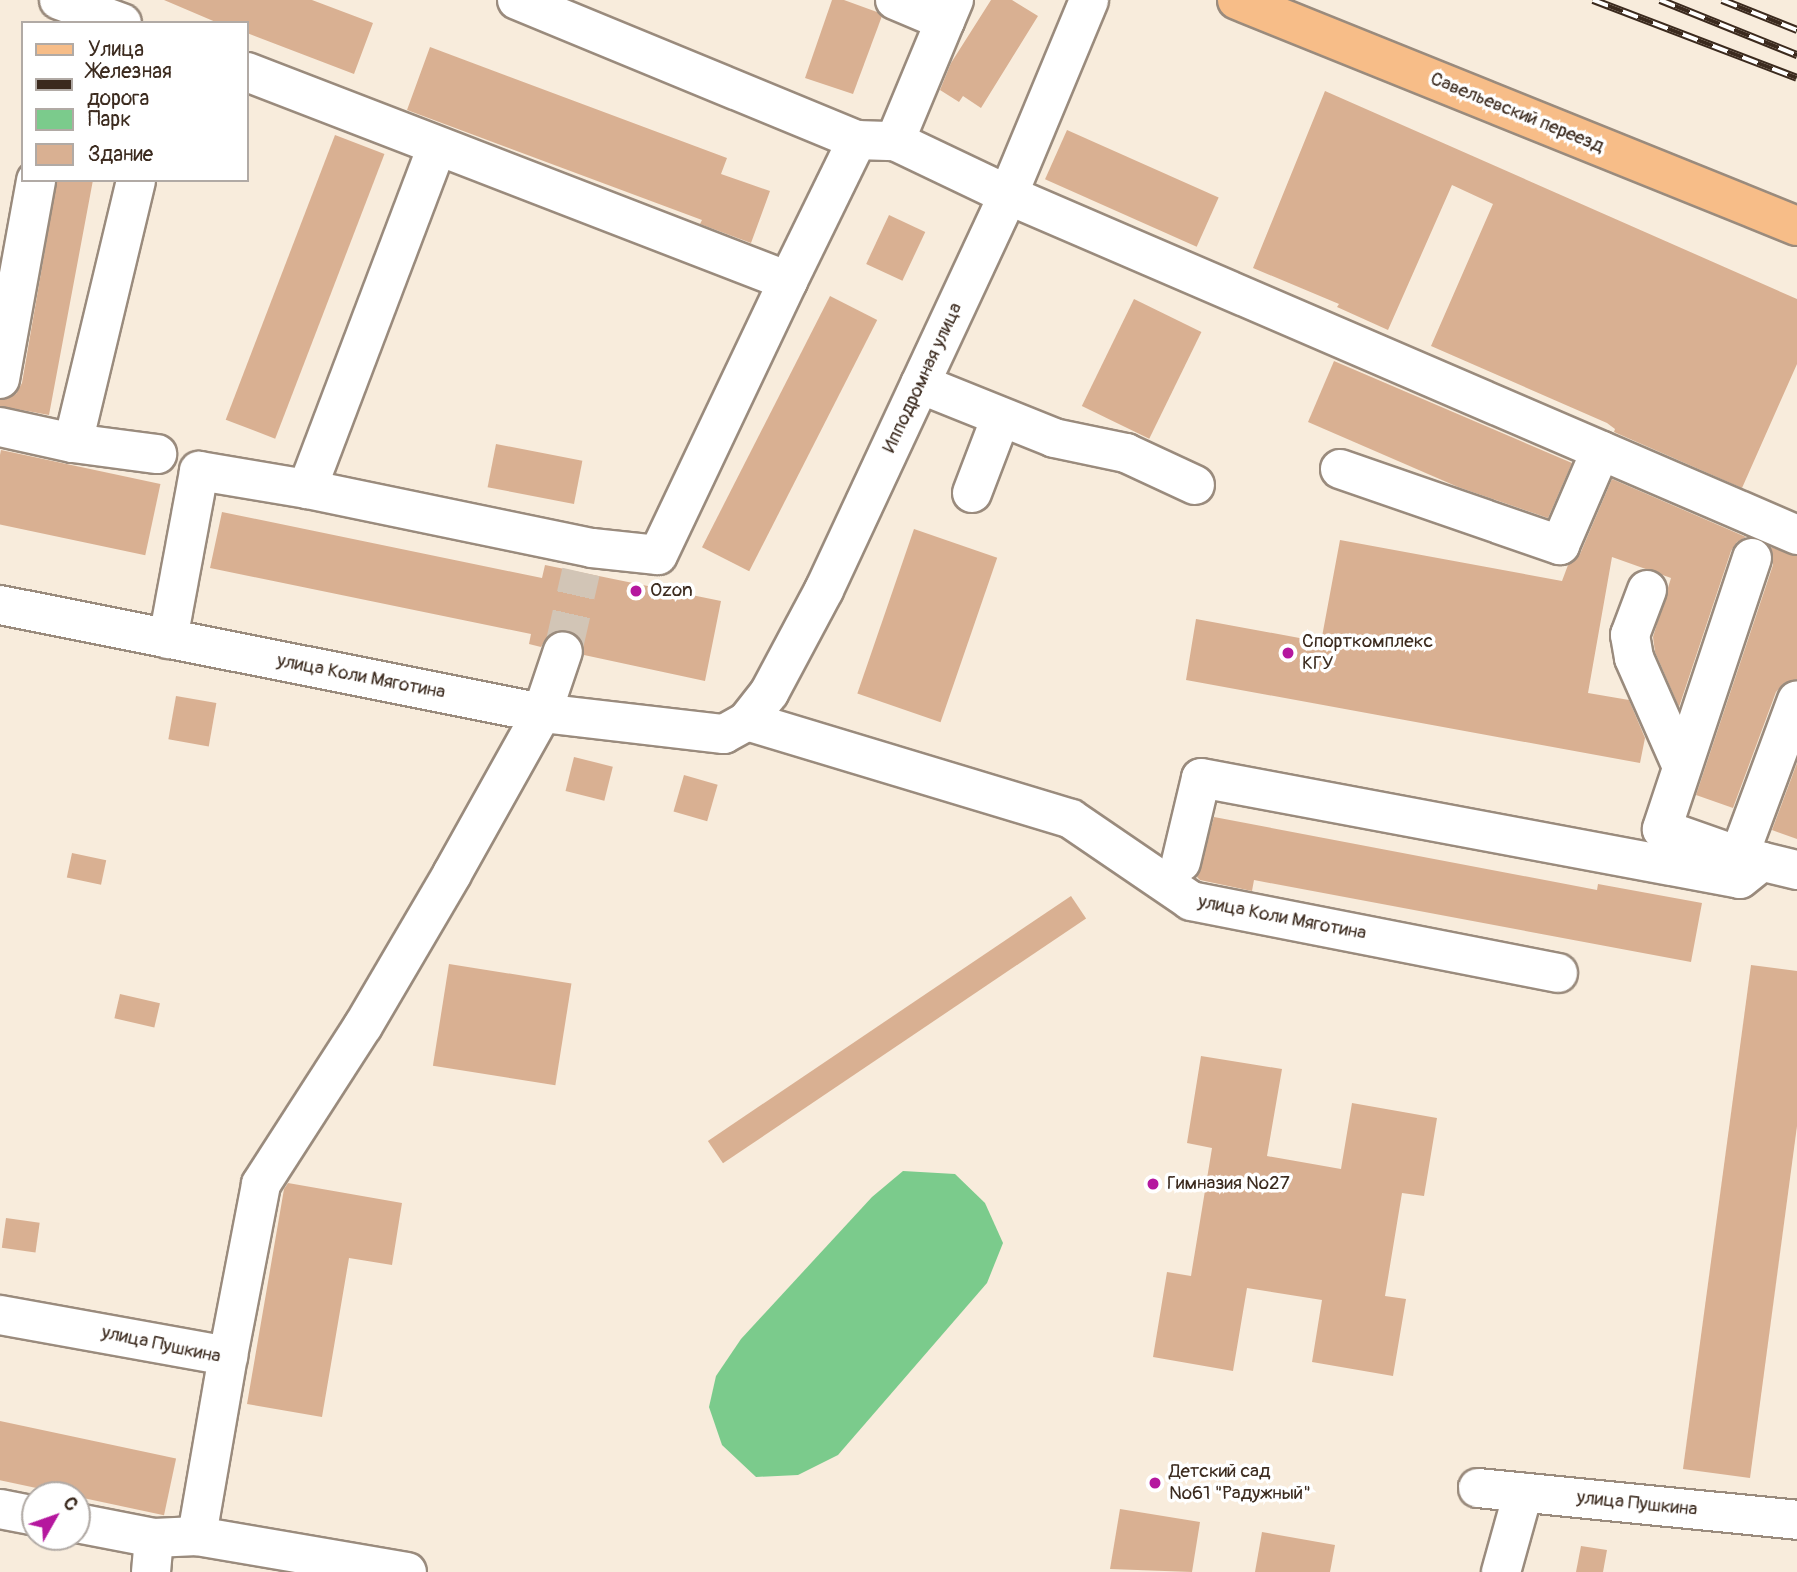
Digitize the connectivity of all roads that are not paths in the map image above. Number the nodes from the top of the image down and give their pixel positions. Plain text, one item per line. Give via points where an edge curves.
1 (517, 0) edge
2 (895, 0) edge
3 (1089, 0) edge
4 (1237, 0) edge
5 (64, 9) edge
6 (949, 10) edge
7 (114, 21) edge
8 (248, 72) edge
9 (857, 140) junction
10 (895, 141) junction
11 (437, 146) junction
12 (36, 182) edge
13 (136, 182) edge
14 (1008, 195) junction
15 (1797, 226) edge
16 (788, 281) junction
17 (0, 379) edge
18 (920, 384) junction
19 (1001, 416) junction
20 (0, 427) edge
21 (73, 443) junction
22 (1601, 450) junction
23 (157, 454) dead end
24 (1340, 469) dead end
25 (1195, 485) dead end
26 (307, 489) junction
27 (972, 493) dead end
28 (1797, 535) edge
29 (1752, 558) dead end
30 (1647, 590) dead end
31 (0, 605) edge
32 (168, 639) junction
33 (564, 651) tunnel mouth
34 (1797, 700) edge
35 (542, 713) junction
36 (735, 727) junction
37 (1682, 768) junction
38 (1181, 862) dead end
39 (1766, 862) edge
40 (1559, 973) dead end
41 (0, 1315) edge
42 (228, 1356) junction
43 (1478, 1488) dead end
44 (1524, 1493) junction
45 (0, 1509) edge
46 (21, 1513) edge
47 (1797, 1520) edge
48 (91, 1529) edge
49 (197, 1536) junction
50 (153, 1555) edge
51 (407, 1572) edge
52 (1501, 1572) edge

1 - 9 street
2 - 6 street
3 - 14 street, Ипподромная улица
4 - 15 main road, Савельевский переезд
5 - 7 street
6 - 10 street
8 - 11 street
9 - 10 street
9 - 16 street
10 - 14 street
11 - 16 street
11 - 26 street
12 - 17 street
13 - 21 street
14 - 18 street, Ипподромная улица
14 - 22 street
16 - 26 street via 658,555 587,560
18 - 19 street
18 - 36 street, Ипподромная улица via 824,590 769,693
19 - 25 street via 1054,438 1126,453
19 - 27 street
20 - 21 street
21 - 23 street
22 - 24 street via 1560,545
22 - 28 street
26 - 32 street via 199,471
29 - 37 street
30 - 37 street via 1630,635 1634,658
31 - 32 street, улица Коли Мяготина
32 - 35 street, улица Коли Мяготина
33 - 35 street
34 - 39 street
35 - 36 street, улица Коли Мяготина
35 - 42 street via 362,1026 261,1184
36 - 40 street, улица Коли Мяготина via 1071,819 1191,901
37 - 39 street via 1662,829
38 - 39 street via 1201,778 1740,879
41 - 42 street, улица Пушкина
42 - 49 street, улица Пушкина
43 - 44 street, улица Пушкина
44 - 47 street, улица Пушкина
44 - 52 street
45 - 46 street
48 - 50 street
49 - 50 street
49 - 51 street

